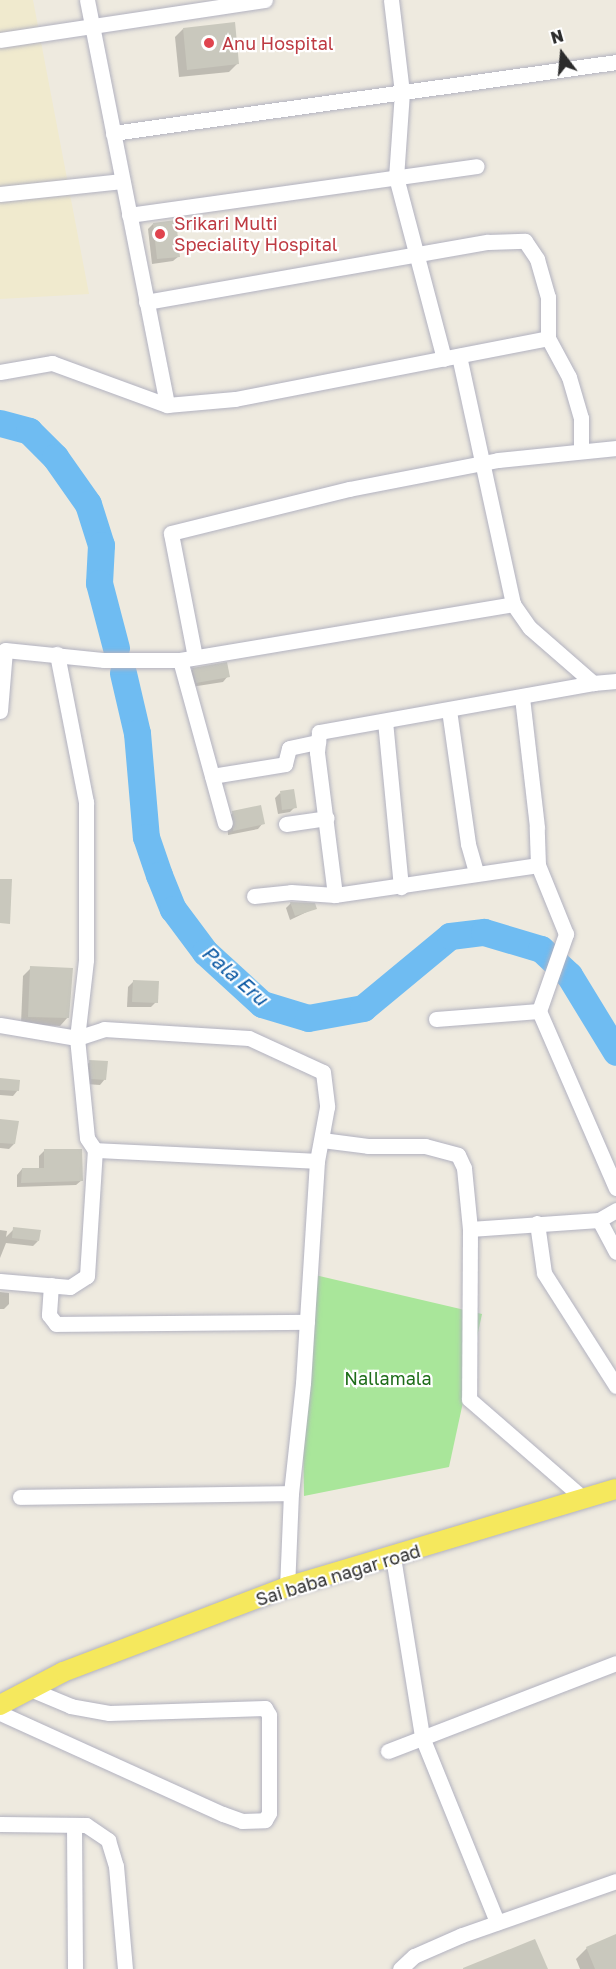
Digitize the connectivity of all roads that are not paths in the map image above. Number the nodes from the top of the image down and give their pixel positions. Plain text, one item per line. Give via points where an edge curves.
1 (87, 0) edge
2 (265, 0) edge
3 (391, 0) edge
4 (92, 26) junction
5 (0, 40) edge
6 (616, 62) edge
7 (402, 92) junction
8 (113, 133) junction
9 (477, 166) dead end
10 (396, 177) junction
11 (122, 181) junction
12 (0, 194) edge
13 (129, 215) junction
14 (414, 255) junction
15 (146, 302) junction
16 (548, 338) junction
17 (459, 356) junction
18 (444, 359) junction
19 (0, 372) edge
20 (166, 405) junction
21 (616, 448) edge
22 (581, 452) junction
23 (483, 464) junction
24 (513, 604) junction
25 (3, 650) edge
26 (57, 654) junction
27 (187, 659) junction
28 (616, 681) edge
29 (593, 683) junction
30 (522, 698) junction
31 (449, 710) junction
32 (0, 711) edge
33 (386, 721) junction
34 (318, 742) junction
35 (212, 776) junction
36 (327, 818) junction
37 (225, 823) dead end
38 (286, 824) dead end
39 (538, 865) junction
40 (476, 872) junction
41 (401, 887) junction
42 (335, 895) junction
43 (254, 896) dead end
44 (539, 1011) junction
45 (436, 1019) dead end
46 (0, 1024) edge
47 (77, 1038) junction
48 (322, 1140) junction
49 (95, 1150) junction
50 (317, 1161) junction
51 (616, 1188) edge
52 (616, 1210) edge
53 (599, 1220) junction
54 (537, 1223) junction
55 (470, 1229) junction
56 (616, 1252) edge
57 (0, 1281) edge
58 (51, 1285) junction
59 (307, 1322) junction
60 (616, 1386) edge
61 (616, 1490) edge
62 (291, 1493) junction
63 (20, 1497) dead end
64 (584, 1498) junction
65 (393, 1557) junction
66 (287, 1587) junction
67 (616, 1663) edge
68 (30, 1689) junction
69 (0, 1705) edge
70 (0, 1713) edge
71 (422, 1737) junction
72 (388, 1751) dead end
73 (0, 1824) edge
74 (74, 1825) junction
75 (616, 1881) edge
76 (497, 1922) junction
77 (75, 1969) edge
78 (125, 1969) edge
79 (400, 1969) edge

1 - 4 street
2 - 4 street
3 - 7 street
4 - 5 street
4 - 8 street
6 - 7 street
7 - 8 street
7 - 10 street
8 - 11 street
9 - 10 street
10 - 13 street
10 - 14 street
11 - 12 street
11 - 13 street
13 - 15 street
14 - 15 street
14 - 16 street via 488,242 530,244 548,297
14 - 18 street
15 - 20 street
16 - 17 street
16 - 22 street via 569,377 581,418
17 - 18 street
17 - 23 street
18 - 20 street via 235,399
19 - 20 street via 52,363
21 - 22 street
22 - 23 street
23 - 24 street
23 - 27 street via 349,489 171,533
24 - 27 street
24 - 29 street via 530,628
25 - 26 street
25 - 32 street
26 - 27 street via 147,662
26 - 47 street via 86,802 86,960
27 - 35 street
28 - 29 street
29 - 30 street
30 - 31 street via 508,697
30 - 39 street
31 - 33 street via 396,716
31 - 40 street via 468,844
33 - 34 street via 319,732
33 - 41 street
34 - 35 street via 289,748 285,764
34 - 36 street
35 - 37 street
36 - 38 street
36 - 42 street
39 - 40 street
39 - 44 street via 566,934
40 - 41 street
41 - 42 street
42 - 43 street via 291,892
44 - 45 street
44 - 51 street
46 - 47 street
47 - 48 street via 104,1029 249,1038 280,1050 323,1072 327,1089
47 - 49 street via 87,1138
48 - 50 street
48 - 55 street via 368,1146 424,1146 458,1155 464,1168
49 - 50 street
49 - 58 street via 87,1276 70,1287
50 - 59 street
52 - 53 street
53 - 54 street
53 - 56 street
54 - 55 street
54 - 60 street via 544,1273
55 - 64 street via 469,1400
57 - 58 street
58 - 59 street via 49,1315 56,1324
59 - 62 street
61 - 64 main road, Sai baba nagar road
62 - 63 street
62 - 66 street
64 - 65 main road, Sai baba nagar road
65 - 66 main road, Sai baba nagar road
65 - 71 street
66 - 68 main road, Sai baba nagar road via 63,1672
67 - 71 street
68 - 69 main road, Sai baba nagar road
68 - 70 street via 71,1707 109,1713 265,1708 269,1715 265,1820 242,1821 223,1814
71 - 72 street
71 - 76 street
73 - 74 street
74 - 77 street
74 - 78 street via 99,1830 108,1840 116,1866
75 - 76 street
76 - 79 street via 414,1956

